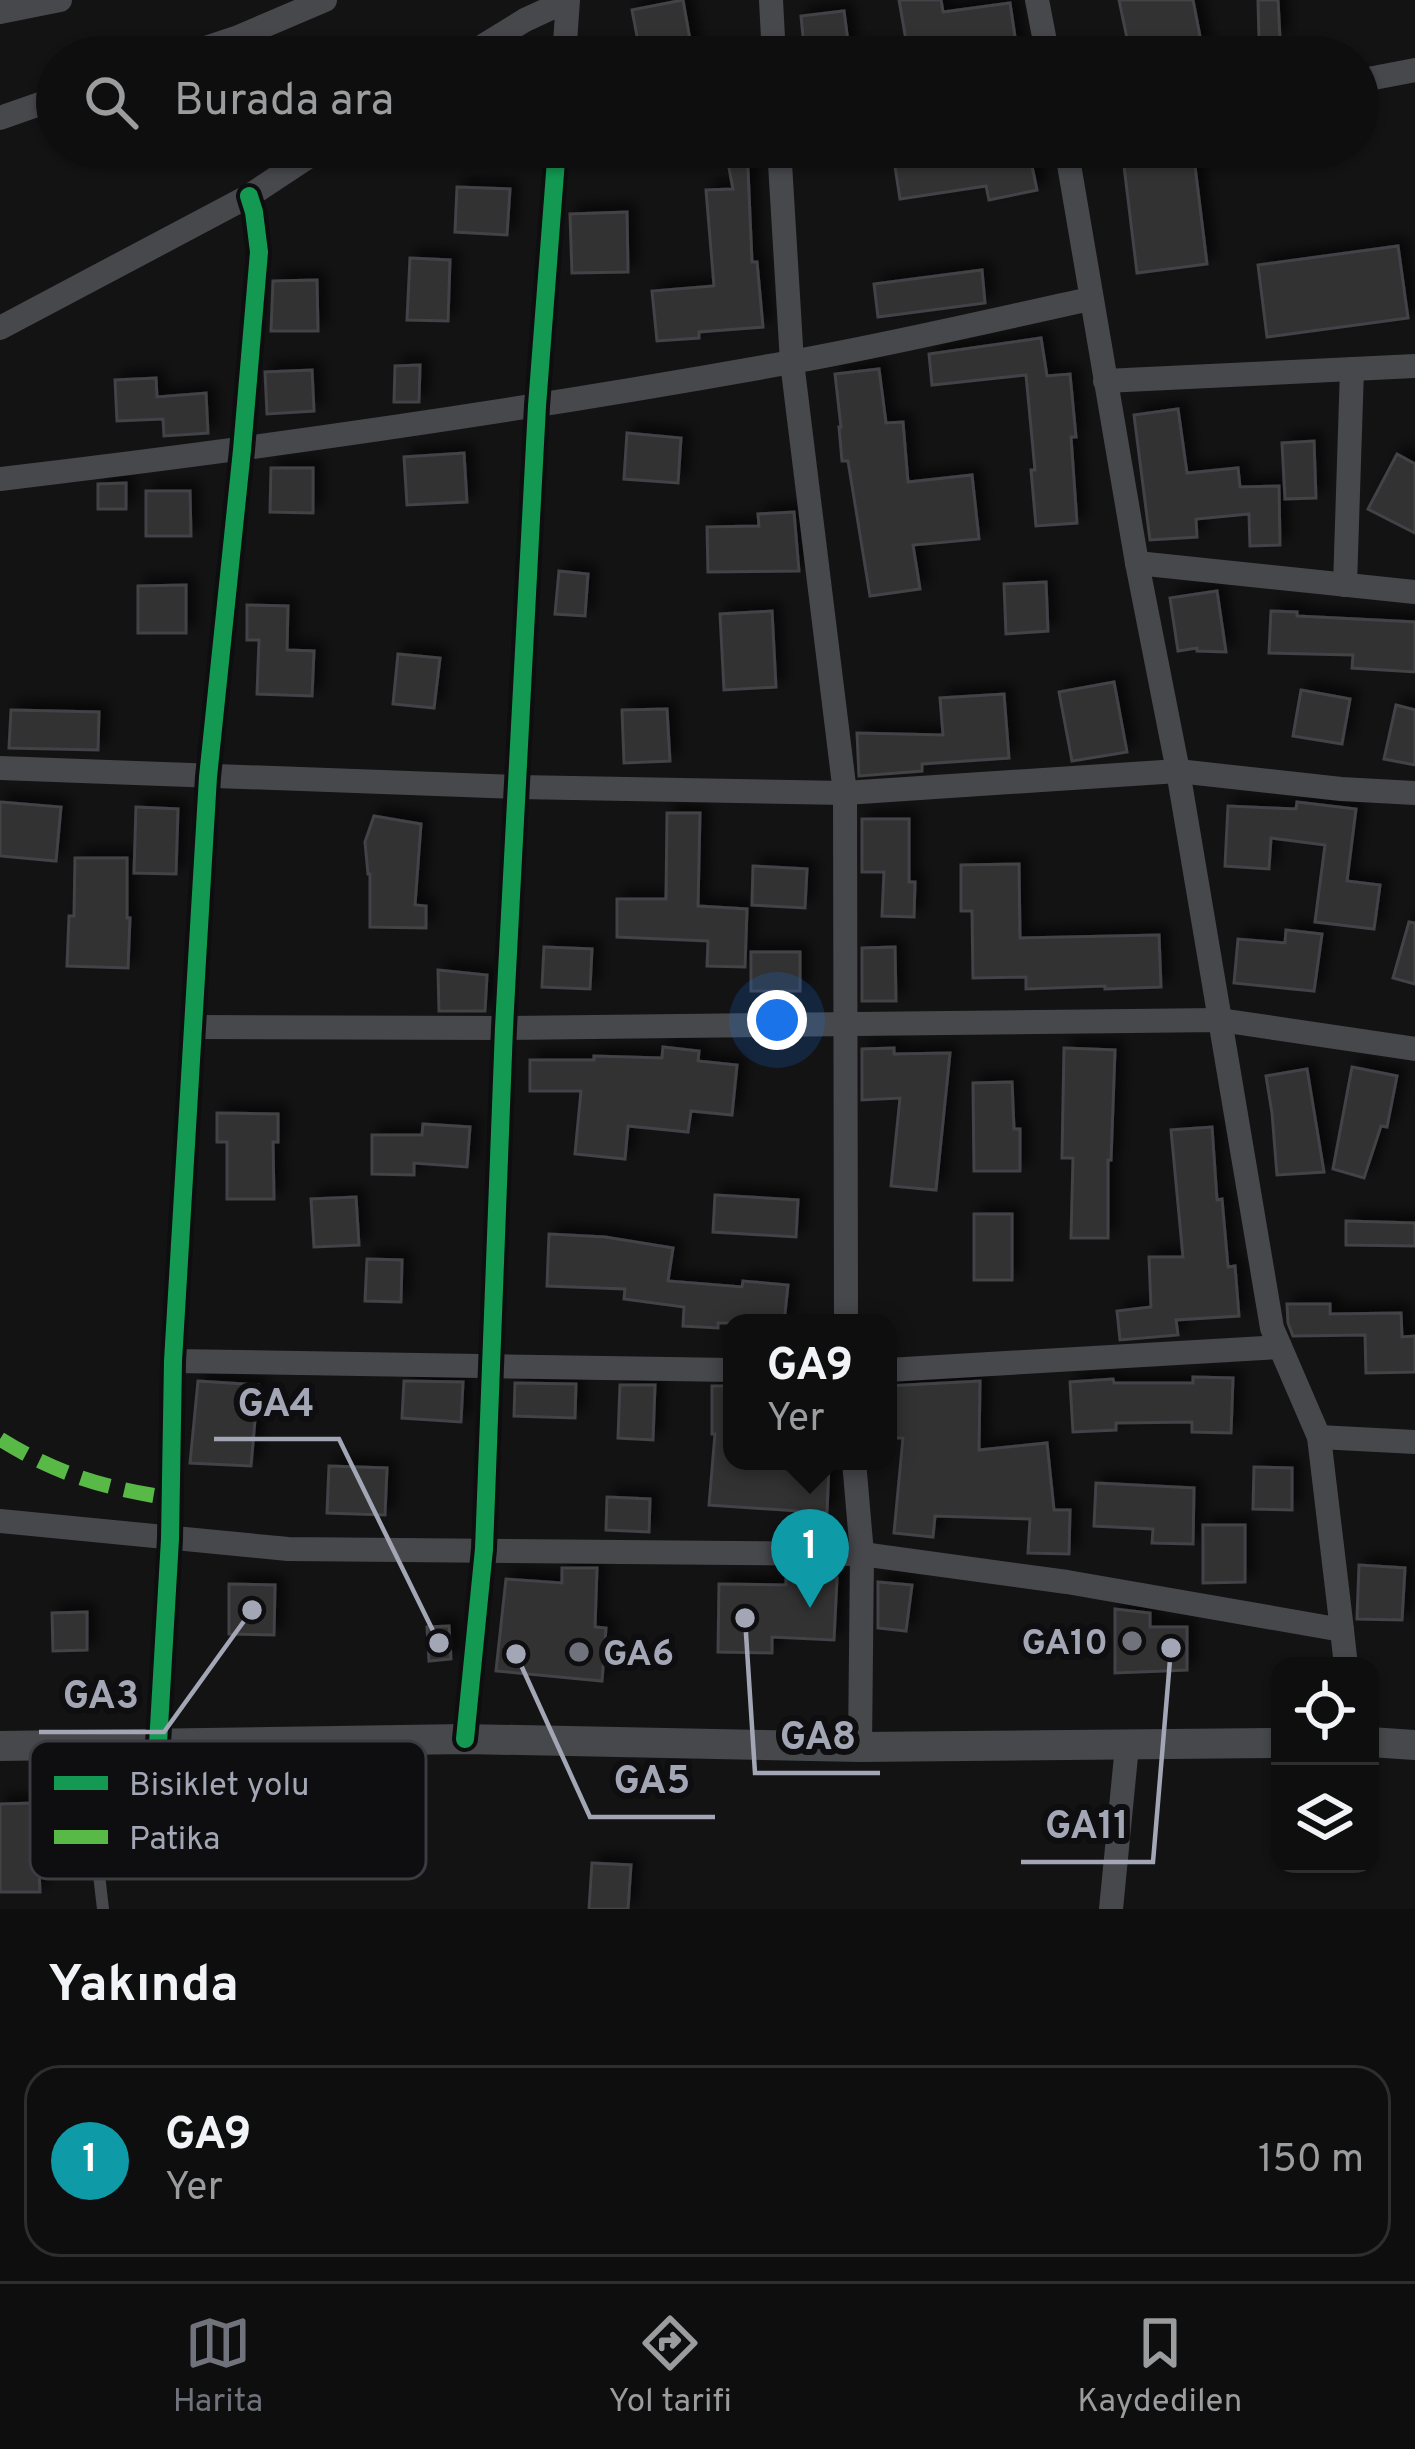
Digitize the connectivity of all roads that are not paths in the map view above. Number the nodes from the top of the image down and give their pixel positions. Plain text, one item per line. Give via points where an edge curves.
1 (61, 0) edge
2 (325, 0) edge
3 (770, 0) edge
4 (1036, 0) edge
5 (278, 9) edge
6 (0, 12) edge
7 (222, 36) edge
8 (499, 36) edge
9 (565, 36) edge
10 (773, 36) edge
11 (1044, 36) edge
12 (1415, 70) edge
13 (1379, 77) edge
14 (36, 105) edge
15 (0, 118) edge
16 (291, 168) edge
17 (555, 168) edge
18 (780, 168) edge
19 (1069, 168) edge
20 (249, 196) junction
21 (1090, 299) junction
22 (0, 328) edge
23 (792, 362) junction
24 (1415, 366) edge
25 (1352, 369) junction
26 (1105, 382) junction
27 (537, 406) junction
28 (242, 450) junction
29 (0, 479) edge
30 (1137, 563) junction
31 (1345, 584) junction
32 (1415, 592) edge
33 (0, 768) edge
34 (1178, 771) junction
35 (208, 777) junction
36 (518, 787) junction
37 (845, 793) junction
38 (1415, 793) edge
39 (1220, 1020) junction
40 (844, 1025) junction
41 (194, 1027) junction
42 (504, 1028) junction
43 (1415, 1049) edge
44 (846, 1314) edge
45 (1280, 1347) junction
46 (173, 1361) junction
47 (490, 1364) junction
48 (897, 1369) edge
49 (723, 1370) edge
50 (1318, 1437) junction
51 (1415, 1442) edge
52 (855, 1470) edge
53 (0, 1521) edge
54 (170, 1539) junction
55 (484, 1549) junction
56 (862, 1554) junction
57 (1342, 1630) junction
58 (1345, 1657) edge
59 (465, 1739) junction
60 (158, 1741) edge
61 (342, 1741) edge
62 (1271, 1743) edge
63 (1379, 1743) edge
64 (1415, 1745) edge
65 (0, 1746) edge
66 (30, 1746) edge
67 (1127, 1746) junction
68 (860, 1747) junction
69 (100, 1879) edge
70 (103, 1909) edge
71 (1111, 1909) edge

1 - 6 street
2 - 5 street
3 - 10 street
4 - 11 street
5 - 7 street
8 - 9 street via 568,0
12 - 13 street
14 - 15 street
16 - 20 street
17 - 27 street
18 - 23 street
19 - 21 street
20 - 22 street
20 - 28 street via 259,252
21 - 23 street
21 - 26 street
23 - 27 street
23 - 37 street
24 - 25 street
25 - 26 street
25 - 31 street
26 - 30 street
27 - 28 street
27 - 36 street
28 - 29 street
28 - 35 street
30 - 31 street
30 - 34 street
31 - 32 street
33 - 35 street
34 - 37 street
34 - 38 street
34 - 39 street
35 - 36 street
35 - 41 street
36 - 37 street
36 - 42 street
37 - 40 street
39 - 40 street
39 - 43 street
39 - 45 street
40 - 42 street
40 - 44 street
41 - 42 street
41 - 46 street
42 - 47 street
45 - 48 street
45 - 50 street
46 - 47 street
46 - 54 street
47 - 49 street
47 - 55 street
50 - 51 street
50 - 57 street
52 - 56 street
53 - 54 street
54 - 55 street via 288,1549
54 - 60 street
55 - 56 street
55 - 59 street
56 - 57 street
56 - 68 street
57 - 58 street
59 - 61 street
59 - 68 street
62 - 67 street
63 - 64 street
65 - 66 street
67 - 68 street
67 - 71 street
69 - 70 lane

